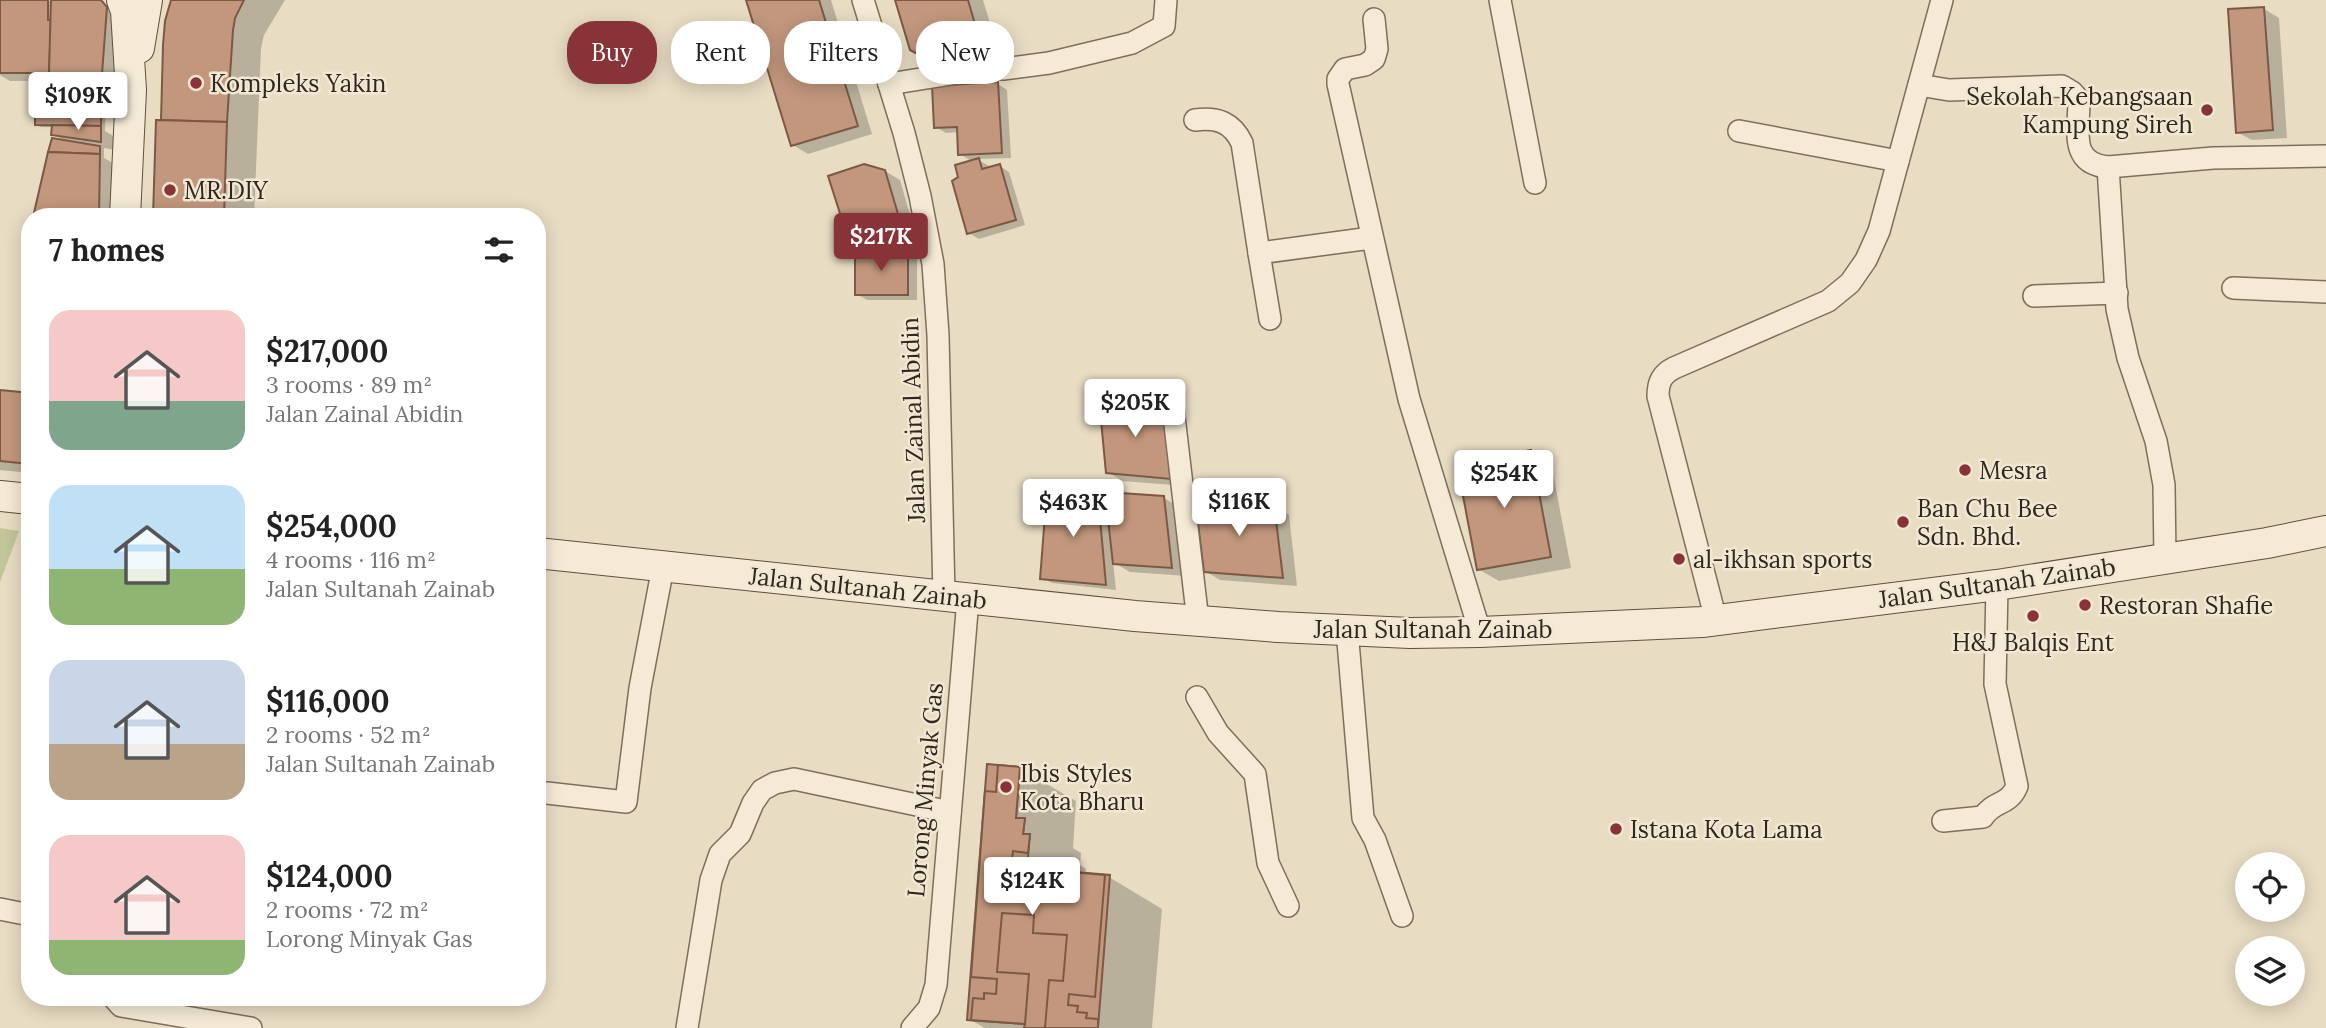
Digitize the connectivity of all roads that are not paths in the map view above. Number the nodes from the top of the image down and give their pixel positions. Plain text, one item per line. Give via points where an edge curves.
1 (863, 0) edge
2 (1166, 0) edge
3 (1500, 0) edge
4 (1942, 0) edge
5 (142, 3) edge
6 (1374, 19) dead end
7 (870, 21) edge
8 (902, 82) edge
9 (889, 84) edge
10 (1919, 85) junction
11 (1195, 120) dead end
12 (1739, 131) dead end
13 (2326, 156) edge
14 (1898, 161) junction
15 (2108, 167) junction
16 (1535, 183) dead end
17 (125, 208) edge
18 (1371, 238) junction
19 (1259, 253) junction
20 (2233, 288) dead end
21 (2326, 292) edge
22 (2116, 293) junction
23 (2034, 296) dead end
24 (1270, 319) dead end
25 (1173, 408) dead end
26 (0, 496) edge
27 (21, 498) edge
28 (2326, 531) edge
29 (546, 554) edge
30 (2165, 559) junction
31 (663, 567) junction
32 (1997, 585) junction
33 (956, 598) junction
34 (1716, 620) junction
35 (1198, 621) junction
36 (1347, 630) junction
37 (1480, 632) junction
38 (1197, 697) dead end
39 (547, 793) dead end
40 (950, 812) junction
41 (1943, 821) dead end
42 (1288, 906) dead end
43 (0, 909) edge
44 (21, 913) edge
45 (1402, 916) dead end
46 (121, 1006) edge
47 (251, 1028) edge
48 (687, 1028) edge
49 (912, 1028) edge

1 - 7 street, Jalan Zainal Abidin
2 - 8 street via 1164,26 1132,43 1049,63
3 - 16 street
4 - 10 street
5 - 17 main road via 131,90
6 - 18 street via 1374,60 1345,69 1338,79
9 - 33 street, Jalan Zainal Abidin via 920,196 933,264
10 - 14 street
10 - 15 street via 1949,90 2062,86 2079,100 2079,145 2084,159
11 - 19 street via 1216,119 1236,131
12 - 14 street
13 - 15 street via 2213,158
14 - 34 street via 1879,231 1850,283 1828,301 1674,368 1660,380 1658,396
15 - 22 street
18 - 19 street
18 - 37 street via 1409,399
19 - 24 street
20 - 21 street
22 - 23 street
22 - 30 street via 2122,336 2157,441 2164,485
25 - 35 street
26 - 27 main road
28 - 30 main road, Jalan Sultanah Zainab
29 - 31 main road, Jalan Sultanah Zainab
30 - 32 main road, Jalan Sultanah Zainab
31 - 33 main road, Jalan Sultanah Zainab
31 - 39 street via 640,688 626,802
32 - 34 main road, Jalan Sultanah Zainab
32 - 41 street via 1995,684 2017,786 2014,794 1983,817
33 - 35 main road, Jalan Sultanah Zainab
33 - 40 street, Lorong Minyak Gas
34 - 37 main road, Jalan Sultanah Zainab
35 - 36 main road, Jalan Sultanah Zainab
36 - 37 main road, Jalan Sultanah Zainab
36 - 45 street via 1363,818
38 - 42 street via 1218,733 1255,774 1268,863
40 - 48 street via 794,779 762,790 740,834 720,854 710,880
40 - 49 street, Lorong Minyak Gas via 936,985 929,1008
43 - 44 street
46 - 47 street

